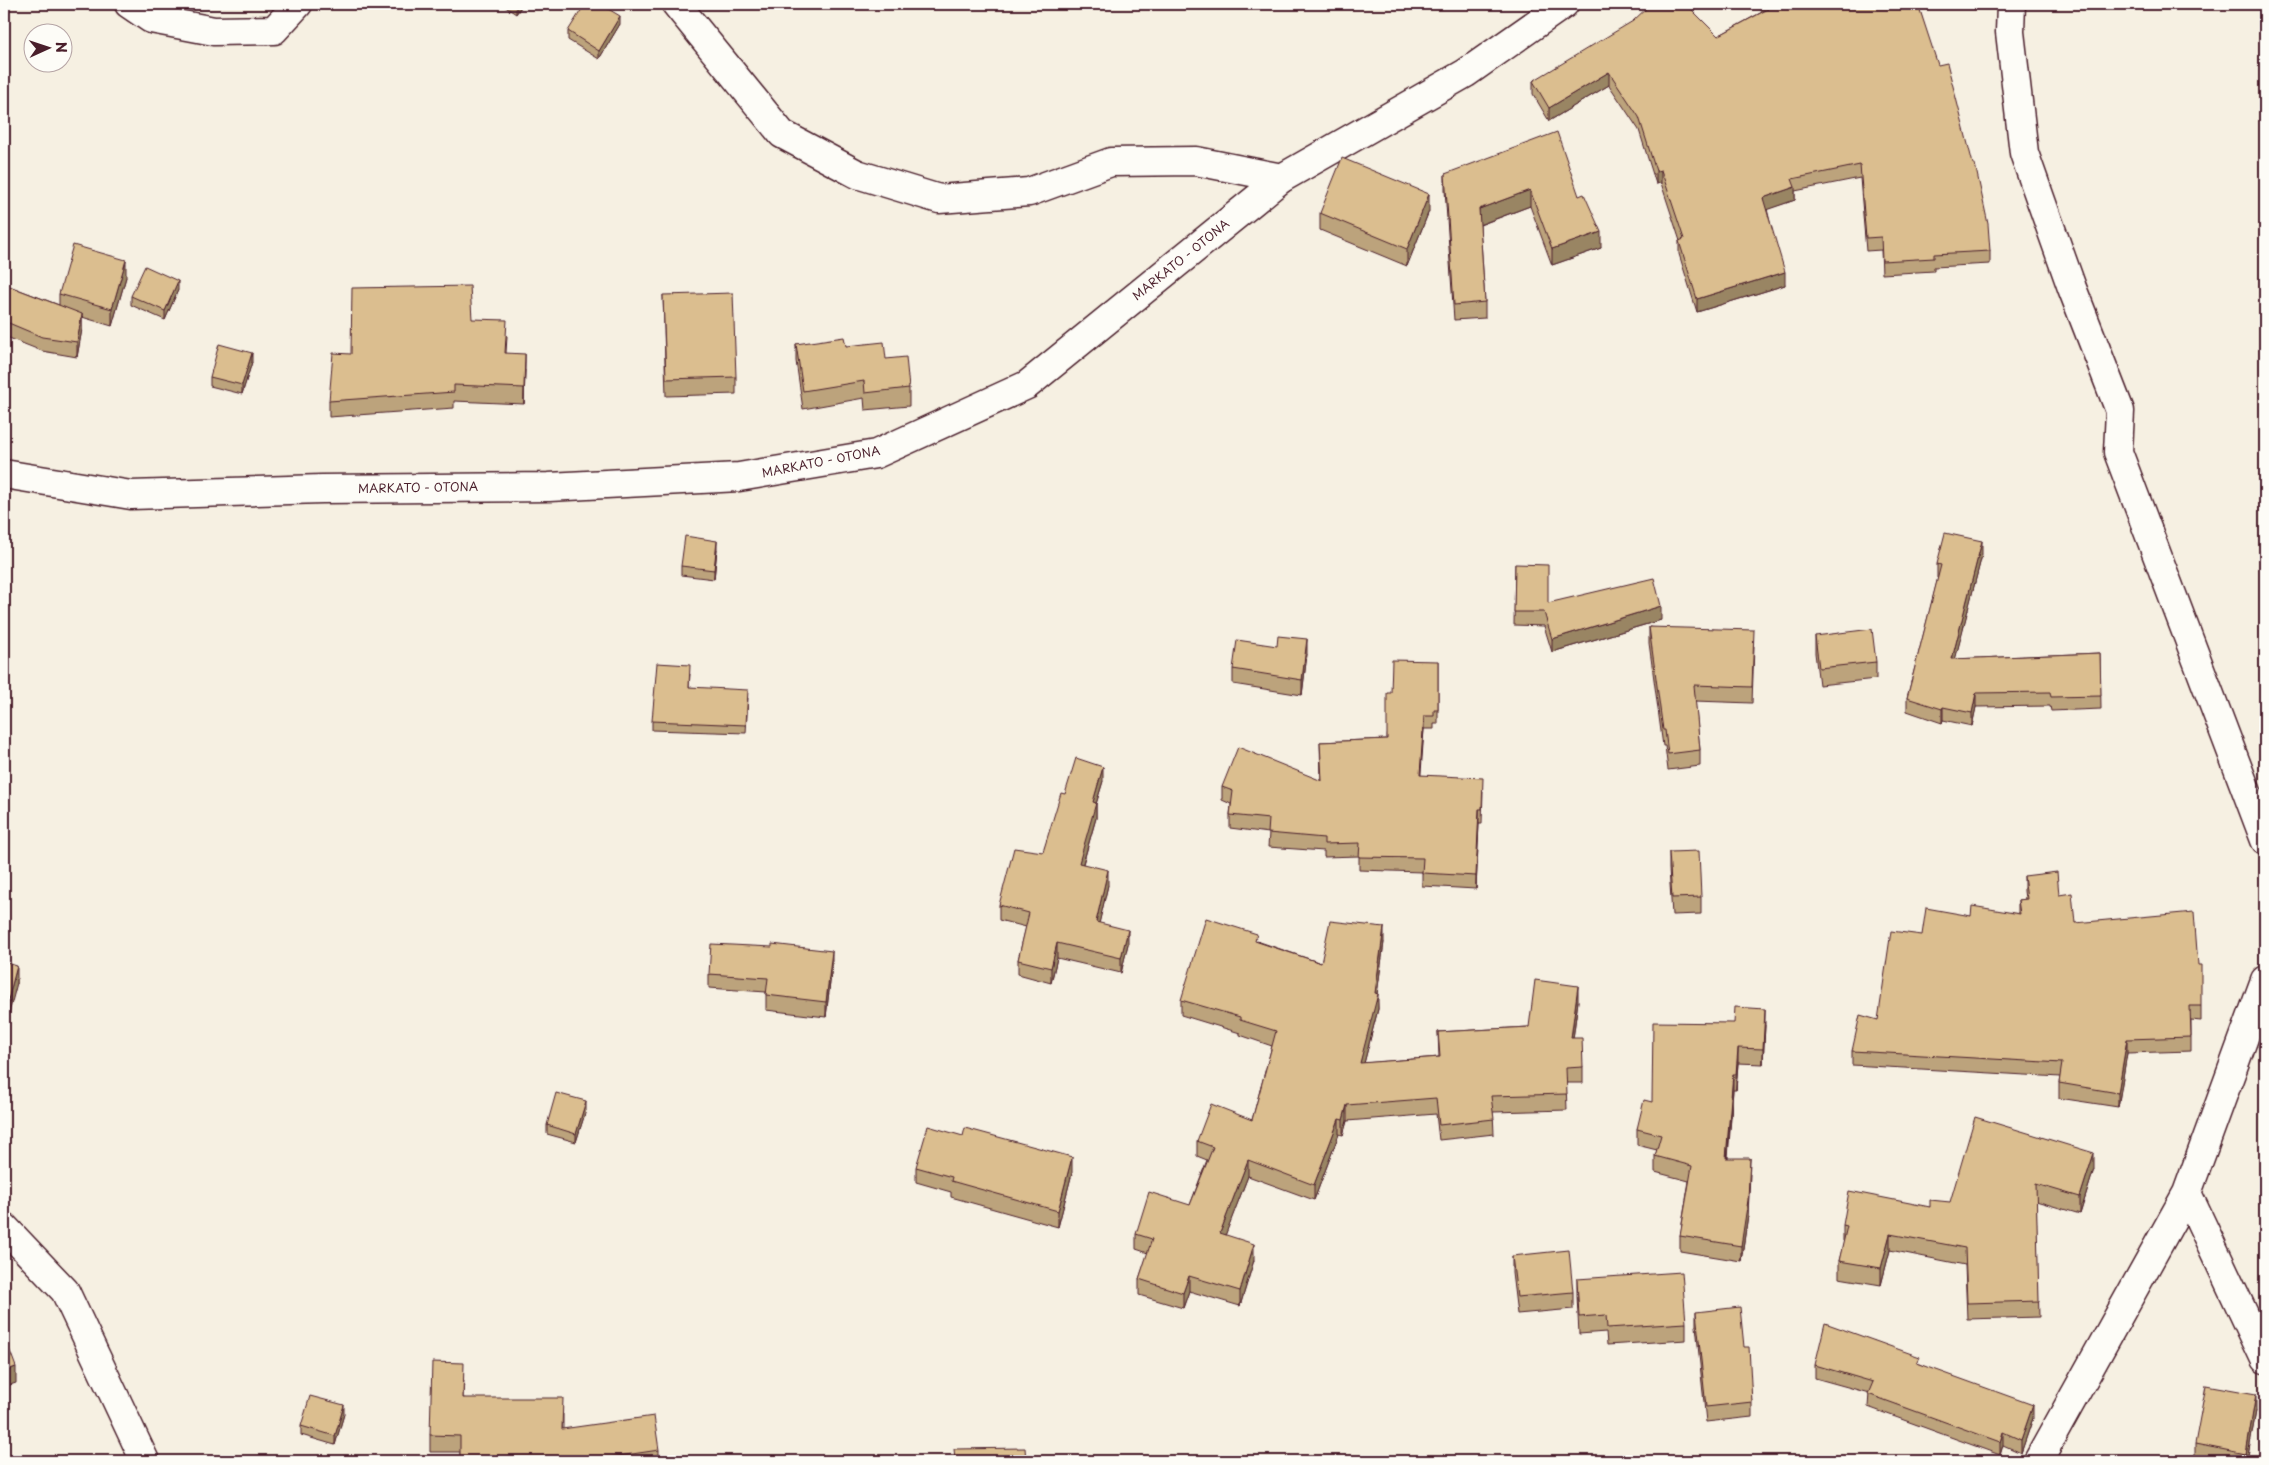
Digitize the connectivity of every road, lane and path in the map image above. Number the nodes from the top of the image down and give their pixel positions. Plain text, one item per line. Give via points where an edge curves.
1 (129, 4) edge
2 (298, 4) edge
3 (676, 4) edge
4 (1564, 4) edge
5 (2010, 4) edge
6 (1282, 178) junction
7 (4, 474) edge
8 (2265, 840) edge
9 (2265, 980) edge
10 (2187, 1193) junction
11 (4, 1227) edge
12 (2265, 1359) edge
13 (145, 1461) edge
14 (2038, 1461) edge

1 - 2 street via 151,19 214,31 274,30
3 - 6 street via 782,134 857,174 939,199 1029,192 1111,162 1196,161
4 - 6 street, MARKATO - OTONA via 1466,73
5 - 8 street via 2010,32 2024,153 2120,411 2118,452
6 - 7 street, MARKATO - OTONA via 1027,385 876,454 739,477 549,487 131,495
9 - 10 street
10 - 12 street
10 - 14 street
11 - 13 street via 65,1291

